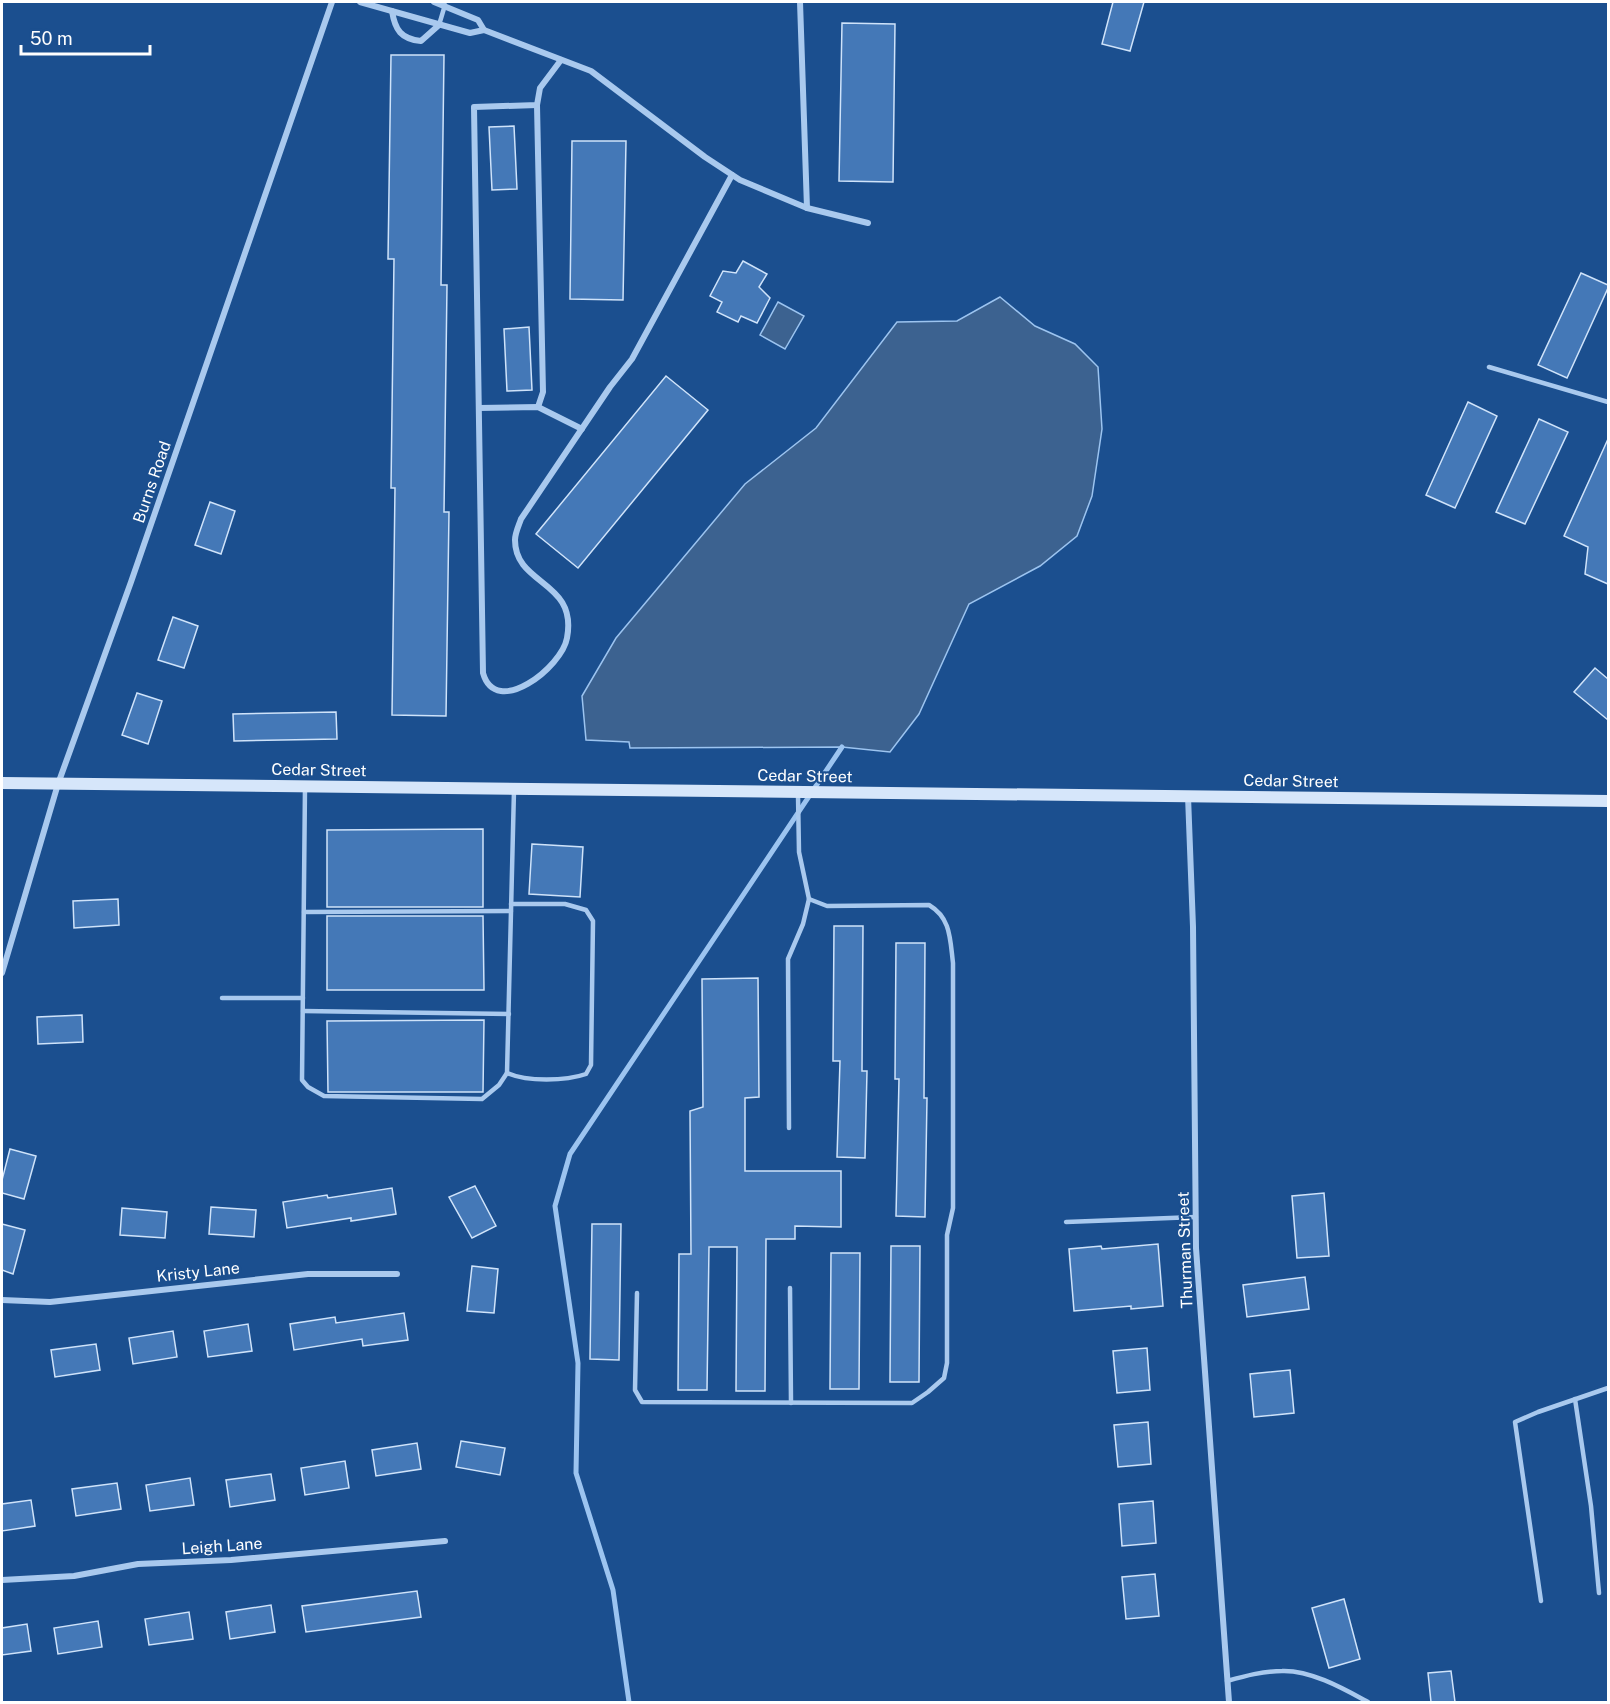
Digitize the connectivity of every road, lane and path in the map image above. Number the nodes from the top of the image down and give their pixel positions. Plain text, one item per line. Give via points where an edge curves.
1 (332, 2) edge
2 (360, 2) edge
3 (434, 2) edge
4 (800, 2) edge
5 (446, 5) junction
6 (392, 11) junction
7 (439, 25) junction
8 (484, 30) junction
9 (561, 60) junction
10 (537, 105) junction
11 (732, 175) junction
12 (807, 208) junction
13 (868, 223) dead end
14 (1489, 367) dead end
15 (1608, 402) edge
16 (538, 407) junction
17 (479, 408) junction
18 (582, 429) junction
19 (2, 783) edge
20 (58, 784) junction
21 (305, 787) junction
22 (514, 789) junction
23 (798, 792) junction
24 (1188, 796) junction
25 (1608, 801) edge
26 (808, 899) junction
27 (511, 904) junction
28 (511, 911) junction
29 (304, 912) junction
30 (2, 973) edge
31 (222, 998) dead end
32 (303, 998) junction
33 (303, 1011) junction
34 (509, 1014) junction
35 (507, 1072) junction
36 (789, 1128) dead end
37 (1196, 1217) junction
38 (1066, 1222) dead end
39 (397, 1274) dead end
40 (790, 1288) dead end
41 (637, 1293) dead end
42 (2, 1300) edge
43 (1608, 1388) edge
44 (1575, 1399) junction
45 (791, 1403) junction
46 (445, 1540) dead end
47 (2, 1580) edge
48 (1599, 1593) dead end
49 (1540, 1601) dead end
50 (1227, 1681) junction
51 (1229, 1702) edge
52 (1368, 1702) edge

1 - 20 street, Burns Road
2 - 6 street
3 - 5 street
4 - 12 street
5 - 7 lane
5 - 8 street via 478,20
6 - 7 street
6 - 7 street via 398,30 412,40 421,41
7 - 8 street via 470,33
8 - 9 street
9 - 10 street via 540,88
9 - 11 street via 591,71
10 - 16 street via 543,392
10 - 17 street via 474,106
11 - 12 street
11 - 18 street via 632,359
12 - 13 street
14 - 15 lane
16 - 17 street
16 - 18 street
17 - 18 street via 483,673 492,689 502,692 540,676 557,660 567,640 564,605 556,592 523,568 514,538 521,519
19 - 20 street, Cedar Street
20 - 21 street, Cedar Street
20 - 30 street, Burns Road
21 - 22 street, Cedar Street
21 - 29 lane
22 - 23 street, Cedar Street
22 - 27 lane
23 - 24 street, Cedar Street
23 - 26 lane via 799,852
24 - 25 street, Cedar Street
24 - 37 street, Thurman Street
26 - 36 lane via 803,924 788,959
26 - 45 lane via 827,906 929,905 941,912 949,930 953,963 953,1208 947,1235 944,1378 912,1403
27 - 28 lane
27 - 35 lane via 566,904 586,910 593,921 591,1065 586,1074 574,1078 518,1077
28 - 29 lane
28 - 34 lane
29 - 32 lane
31 - 32 lane
32 - 33 lane
33 - 34 lane
33 - 35 lane via 302,1080 324,1096 482,1099
34 - 35 lane
37 - 38 lane
37 - 50 street, Thurman Street
39 - 42 street, Kristy Lane via 308,1274 50,1302
40 - 45 lane
41 - 45 lane via 635,1390 642,1402
43 - 44 lane
44 - 48 lane
44 - 49 lane via 1515,1422
46 - 47 street, Leigh Lane via 231,1560 138,1564 74,1576
50 - 51 street, Thurman Street
50 - 52 lane via 1284,1670 1324,1679

